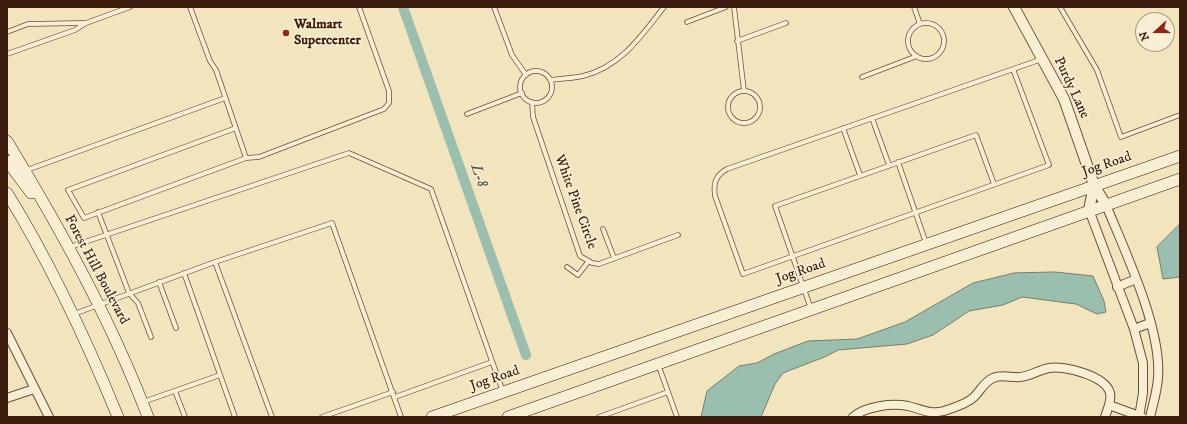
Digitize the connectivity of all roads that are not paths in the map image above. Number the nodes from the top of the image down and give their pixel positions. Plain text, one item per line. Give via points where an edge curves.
1 (130, 7) edge
2 (190, 7) edge
3 (359, 7) edge
4 (494, 7) edge
5 (664, 7) edge
6 (726, 7) edge
7 (734, 7) edge
8 (914, 7) edge
9 (1014, 7) edge
10 (1060, 7) edge
11 (687, 22) dead end
12 (86, 23) junction
13 (786, 23) dead end
14 (920, 24) junction
15 (7, 32) edge
16 (737, 41) junction
17 (7, 54) edge
18 (917, 56) junction
19 (1043, 59) junction
20 (1013, 69) junction
21 (526, 75) junction
22 (862, 77) dead end
23 (550, 80) junction
24 (744, 91) junction
25 (522, 93) junction
26 (226, 98) junction
27 (532, 102) junction
28 (467, 114) dead end
29 (1180, 115) edge
30 (872, 118) junction
31 (236, 128) junction
32 (843, 128) junction
33 (7, 141) edge
34 (1180, 156) edge
35 (246, 158) junction
36 (7, 161) edge
37 (898, 162) junction
38 (889, 165) junction
39 (25, 171) junction
40 (860, 175) junction
41 (1180, 179) edge
42 (994, 184) junction
43 (1094, 185) junction
44 (7, 193) edge
45 (1106, 204) junction
46 (1089, 210) junction
47 (98, 212) junction
48 (916, 212) junction
49 (55, 223) junction
50 (603, 229) dead end
51 (107, 236) junction
52 (678, 236) dead end
53 (927, 244) junction
54 (68, 247) junction
55 (792, 257) junction
56 (614, 258) junction
57 (215, 262) junction
58 (588, 262) junction
59 (567, 267) dead end
60 (184, 273) junction
61 (1136, 279) junction
62 (159, 282) junction
63 (803, 287) junction
64 (1117, 288) junction
65 (129, 293) junction
66 (98, 305) junction
67 (811, 309) junction
68 (74, 314) junction
69 (1150, 323) junction
70 (176, 328) dead end
71 (1134, 329) junction
72 (7, 333) edge
73 (151, 336) dead end
74 (492, 362) junction
75 (658, 363) junction
76 (220, 375) junction
77 (34, 389) junction
78 (175, 391) junction
79 (503, 392) junction
80 (668, 392) junction
81 (394, 394) junction
82 (7, 398) edge
83 (143, 402) junction
84 (1109, 405) junction
85 (455, 409) junction
86 (1140, 416) edge
87 (49, 417) edge
88 (118, 417) edge
89 (148, 417) edge
90 (185, 417) edge
91 (235, 417) edge
92 (272, 417) edge
93 (322, 417) edge
94 (401, 417) edge
95 (432, 417) edge
96 (446, 417) edge
97 (508, 417) edge
98 (599, 417) edge
99 (677, 417) edge
100 (854, 417) edge
101 (1106, 417) edge
102 (1150, 417) edge

1 - 12 lane
2 - 26 lane
3 - 35 lane via 389,91 389,103 384,109 259,157
4 - 21 lane via 512,55
5 - 23 lane via 636,43 612,63 584,76
6 - 11 lane
7 - 16 lane
8 - 14 lane
9 - 19 street, Purdy Lane
10 - 29 lane via 1097,70 1121,136
12 - 15 lane via 28,24
12 - 17 lane via 75,30
13 - 16 lane
14 - 18 lane via 912,30 908,39 910,49
14 - 18 lane via 935,25 942,33 944,43 936,56 926,59
16 - 24 lane
18 - 22 lane
19 - 20 lane
19 - 43 street, Purdy Lane via 1064,99
20 - 30 lane
20 - 42 lane via 1049,164
21 - 23 lane via 538,71
21 - 25 lane via 520,86
23 - 27 lane via 551,90 547,98 537,103
24 - 24 lane via 734,94 728,108 735,121 745,123 758,116 760,106 757,97
25 - 27 lane
25 - 28 lane
26 - 31 lane
26 - 39 lane
27 - 58 lane, White Pine Circle via 533,117 577,250
30 - 32 lane
30 - 38 lane
31 - 35 lane
31 - 47 lane via 68,190 84,218
32 - 40 lane
32 - 55 lane via 727,168 714,183 715,196 743,274
33 - 39 main road, Forest Hill Boulevard
34 - 43 main road, Jog Road
35 - 47 lane
36 - 49 main road
37 - 38 lane
37 - 42 lane via 976,134
37 - 48 lane
38 - 40 lane
39 - 49 main road, Forest Hill Boulevard
40 - 55 lane via 774,206
41 - 45 main road
42 - 48 lane
43 - 45 street, Purdy Lane
43 - 46 street
43 - 53 main road, Jog Road
44 - 68 main road
45 - 46 main road
45 - 61 street
46 - 64 street
46 - 67 main road
47 - 51 lane
48 - 53 lane
48 - 55 lane
49 - 54 main road, Forest Hill Boulevard
50 - 56 lane
51 - 54 lane
51 - 65 lane
51 - 74 lane via 349,153 431,189
52 - 56 lane, White Pine Circle
53 - 63 main road, Jog Road
54 - 66 main road, Forest Hill Boulevard
55 - 63 lane
56 - 58 lane, White Pine Circle via 599,264
57 - 60 lane
57 - 81 lane via 332,223
57 - 92 lane
58 - 59 lane via 578,275
60 - 62 lane
60 - 76 lane
61 - 64 street
61 - 69 street
62 - 65 lane
62 - 70 lane
63 - 67 lane
63 - 79 main road, Jog Road
64 - 71 street
65 - 66 lane
65 - 73 lane via 138,303
66 - 68 lane
66 - 83 main road, Forest Hill Boulevard
67 - 75 main road
68 - 88 main road
69 - 71 street
69 - 102 street via 1156,342 1158,378
71 - 86 street via 1143,363
72 - 77 street
74 - 79 lane
74 - 81 lane
75 - 80 lane
75 - 97 main road
76 - 78 lane
76 - 91 lane
77 - 82 street
77 - 87 street
78 - 83 lane
78 - 90 lane
79 - 85 main road, Jog Road
80 - 98 lane
80 - 99 lane
81 - 93 lane
81 - 94 lane
83 - 89 main road, Forest Hill Boulevard
84 - 86 street
84 - 100 street via 1108,388 1100,381 1072,370 1051,368 1020,377 993,378 981,386 973,398 943,411 928,412 906,406 877,407 864,410
84 - 101 street
85 - 95 main road, Jog Road
85 - 96 main road

